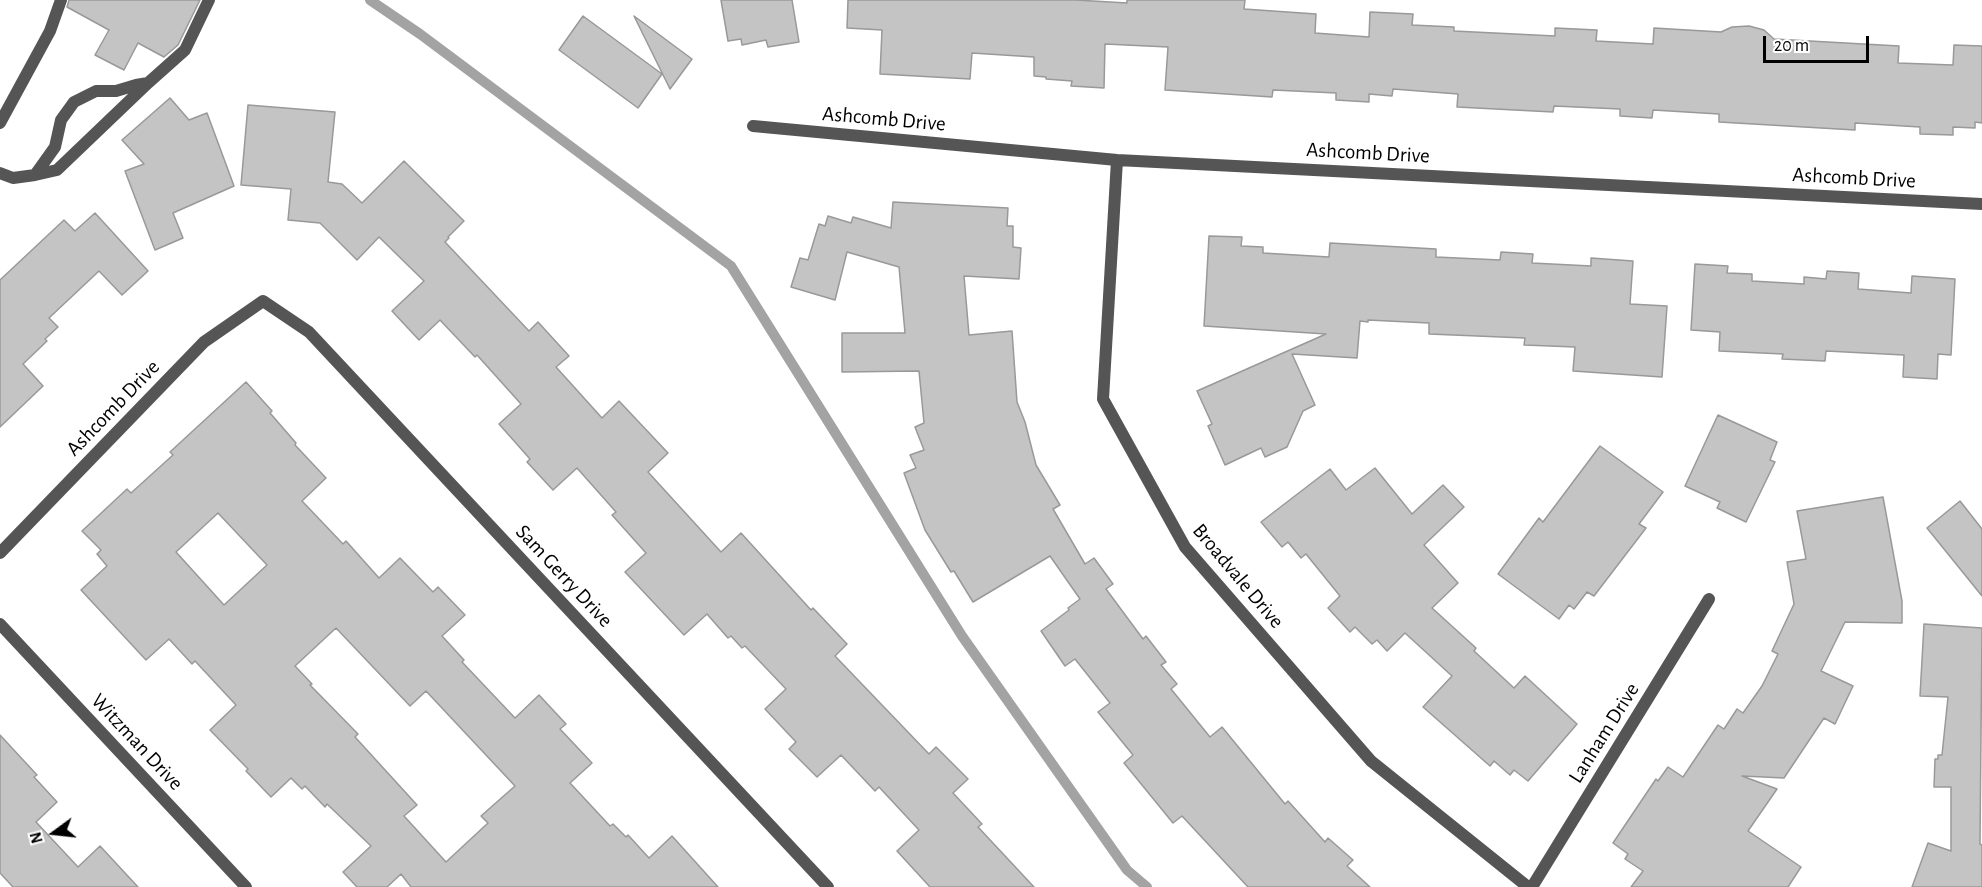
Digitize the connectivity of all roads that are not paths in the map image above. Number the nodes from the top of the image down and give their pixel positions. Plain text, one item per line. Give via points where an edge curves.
1 (62, 0) edge
2 (209, 0) edge
3 (148, 83) junction
4 (0, 123) edge
5 (753, 126) dead end
6 (1117, 159) junction
7 (0, 173) edge
8 (35, 175) junction
9 (1982, 204) edge
10 (263, 301) joint
11 (0, 553) edge
12 (1709, 599) dead end
13 (0, 624) edge
14 (246, 887) edge
15 (828, 887) edge
16 (1530, 887) edge

1 - 4 street via 50,31
2 - 3 street via 185,50
3 - 8 street via 57,170
3 - 8 street via 116,91 96,91 74,102 61,120 55,147
5 - 6 street, Ashcomb Drive
6 - 9 street, Ashcomb Drive
6 - 16 street, Broadvale Drive via 1103,399 1185,547 1371,761
7 - 8 street via 13,178
10 - 11 street, Ashcomb Drive via 204,342
10 - 15 street, Sam Gerry Drive via 309,332
12 - 16 street, Lanham Drive
13 - 14 street, Witzman Drive

